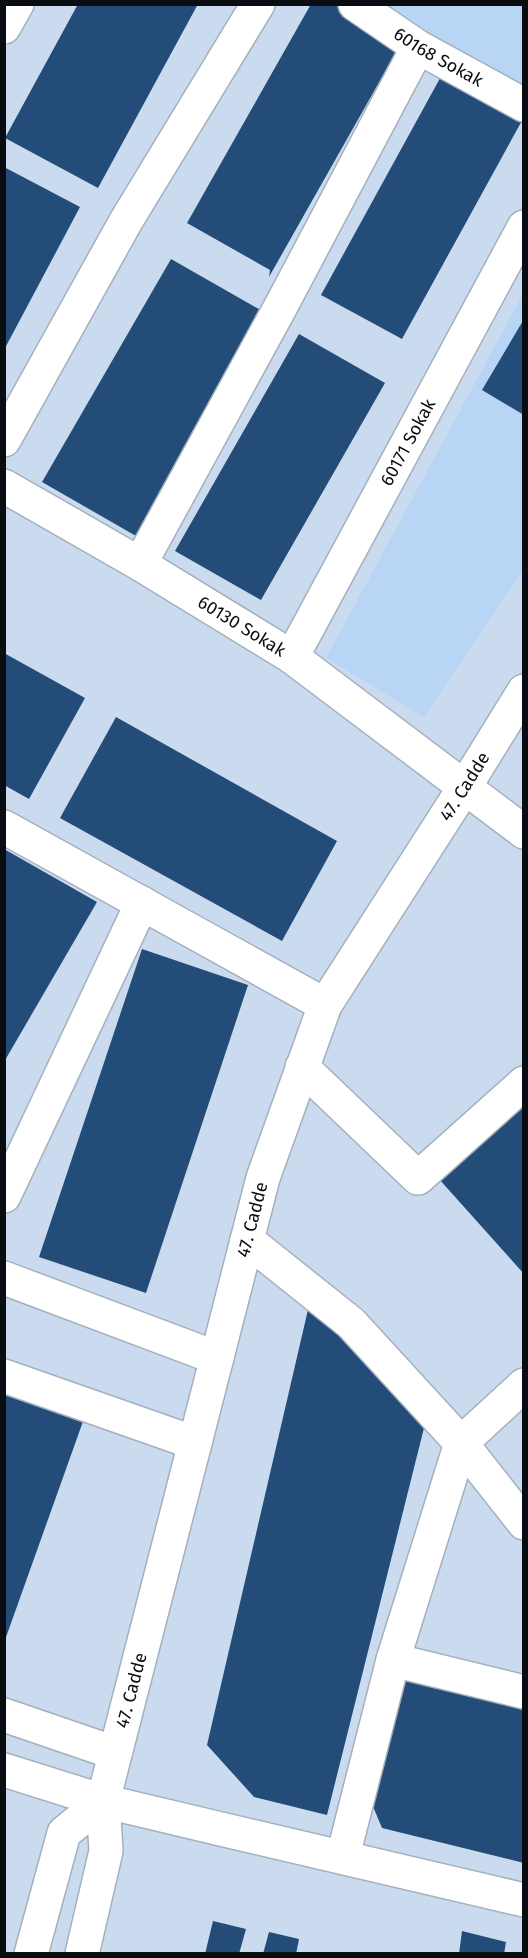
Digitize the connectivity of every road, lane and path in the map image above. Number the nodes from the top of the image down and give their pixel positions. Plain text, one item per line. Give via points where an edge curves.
1 (16, 4) edge
2 (258, 4) edge
3 (355, 4) edge
4 (4, 27) edge
5 (418, 47) junction
6 (524, 105) edge
7 (524, 227) edge
8 (4, 440) edge
9 (4, 486) edge
10 (140, 564) junction
11 (292, 657) junction
12 (524, 691) edge
13 (464, 788) junction
14 (4, 827) edge
15 (524, 832) edge
16 (142, 903) junction
17 (324, 1005) junction
18 (303, 1067) junction
19 (524, 1083) edge
20 (4, 1196) edge
21 (247, 1240) junction
22 (4, 1278) edge
23 (217, 1358) junction
24 (4, 1376) edge
25 (524, 1385) edge
26 (195, 1443) junction
27 (461, 1443) junction
28 (524, 1523) edge
29 (393, 1660) junction
30 (524, 1692) edge
31 (4, 1715) edge
32 (115, 1754) junction
33 (4, 1770) edge
34 (103, 1801) junction
35 (343, 1856) junction
36 (524, 1900) edge
37 (31, 1953) edge
38 (82, 1953) edge

1 - 4 street
2 - 8 street via 126,221
3 - 5 street, 60168 Sokak
5 - 6 street, 60168 Sokak
5 - 10 street
7 - 11 street, 60171 Sokak
9 - 10 street, 60130 Sokak
10 - 11 street, 60130 Sokak
11 - 13 street, 60130 Sokak
12 - 13 street, 47. Cadde
13 - 15 street, 60130 Sokak
13 - 17 street, 47. Cadde
14 - 16 street
16 - 17 street
16 - 20 street
17 - 18 street, 47. Cadde
18 - 19 street via 418,1178
18 - 21 street, 47. Cadde via 263,1178
21 - 23 street, 47. Cadde
21 - 27 street via 351,1323
22 - 23 street
23 - 26 street, 47. Cadde
24 - 26 street
25 - 27 street
26 - 32 street, 47. Cadde
27 - 28 street
27 - 29 street
29 - 30 street
29 - 35 street
31 - 32 street
32 - 34 street, 47. Cadde
33 - 34 street
34 - 35 street
34 - 37 street via 64,1833
34 - 38 street, 47. Cadde via 106,1851
35 - 36 street

